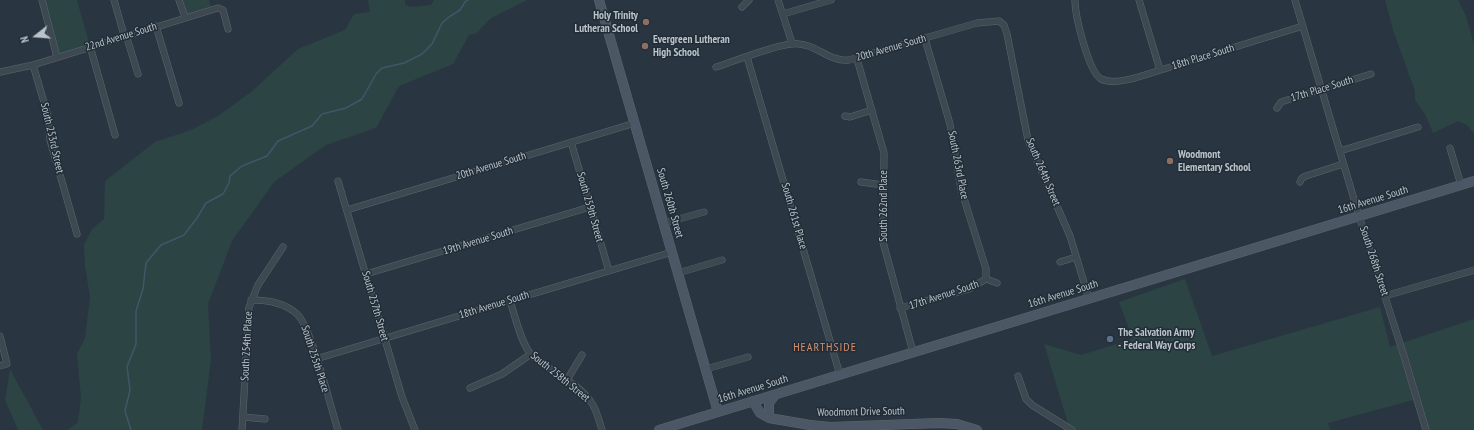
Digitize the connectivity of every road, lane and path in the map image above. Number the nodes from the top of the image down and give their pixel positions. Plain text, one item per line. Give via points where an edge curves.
1 (42, 0) edge
2 (114, 0) edge
3 (179, 0) edge
4 (599, 0) edge
5 (749, 0) edge
6 (778, 0) edge
7 (831, 0) edge
8 (1075, 0) edge
9 (1139, 0) edge
10 (1295, 0) edge
11 (742, 7) dead end
12 (783, 14) junction
13 (184, 17) junction
14 (999, 21) joint
15 (156, 26) junction
16 (1303, 26) junction
17 (228, 29) dead end
18 (125, 35) junction
19 (925, 39) junction
20 (792, 43) junction
21 (90, 46) junction
22 (57, 57) junction
23 (747, 57) junction
24 (857, 59) junction
25 (33, 65) junction
26 (716, 67) dead end
27 (1160, 70) junction
28 (0, 72) edge
29 (138, 74) dead end
30 (1371, 74) dead end
31 (1321, 89) junction
32 (179, 102) dead end
33 (1277, 108) dead end
34 (872, 110) junction
35 (845, 116) dead end
36 (635, 123) junction
37 (1418, 127) dead end
38 (115, 135) dead end
39 (571, 142) junction
40 (1450, 148) dead end
41 (1340, 151) junction
42 (1343, 164) junction
43 (338, 180) dead end
44 (1474, 181) edge
45 (861, 182) dead end
46 (1300, 182) dead end
47 (883, 185) junction
48 (1462, 185) junction
49 (590, 207) junction
50 (347, 210) junction
51 (704, 212) dead end
52 (1359, 216) junction
53 (664, 223) junction
54 (76, 234) dead end
55 (283, 247) dead end
56 (672, 252) junction
57 (1076, 257) junction
58 (722, 260) dead end
59 (1060, 262) dead end
60 (1474, 270) edge
61 (609, 271) junction
62 (678, 273) junction
63 (366, 274) junction
64 (986, 279) junction
65 (997, 283) dead end
66 (1385, 296) junction
67 (1089, 299) junction
68 (251, 300) junction
69 (510, 300) junction
70 (900, 308) junction
71 (0, 336) edge
72 (385, 338) junction
73 (914, 352) junction
74 (531, 354) junction
75 (582, 355) dead end
76 (748, 357) dead end
77 (316, 359) junction
78 (0, 366) edge
79 (706, 369) junction
80 (840, 375) junction
81 (1018, 376) dead end
82 (567, 380) junction
83 (470, 388) dead end
84 (775, 395) junction
85 (753, 401) junction
86 (718, 412) junction
87 (243, 417) junction
88 (769, 418) junction
89 (265, 419) dead end
90 (898, 427) edge
91 (242, 430) edge
92 (338, 430) edge
93 (415, 430) edge
94 (602, 430) edge
95 (659, 430) edge
96 (977, 430) edge
97 (1072, 430) edge
98 (1426, 430) edge

1 - 22 street
2 - 18 street
3 - 13 street
4 - 36 main road, South 260th Street
5 - 11 street
6 - 12 street
7 - 12 street
8 - 27 street, 18th Place South via 1078,22 1090,62 1095,73 1103,80 1123,80
9 - 27 street
10 - 16 street, South 268th Street
12 - 20 street
13 - 15 street, 22nd Avenue South
13 - 17 street, 22nd Avenue South via 221,8
14 - 19 street, 20th Avenue South via 977,23
14 - 57 street, South 264th Street via 1004,25 1007,34 1028,140 1067,228
15 - 18 street, 22nd Avenue South
15 - 32 street
16 - 27 street, 18th Place South
16 - 31 street, South 268th Street
18 - 21 street, 22nd Avenue South
18 - 29 street
19 - 24 street, 20th Avenue South
19 - 64 street, South 263rd Place via 950,124 961,189 986,269
20 - 23 street
20 - 24 street, 20th Avenue South via 807,46 837,59
21 - 22 street, 22nd Avenue South
21 - 38 street
22 - 25 street, 22nd Avenue South
23 - 26 street
23 - 80 street, South 261st Place
24 - 34 street, South 262nd Place
25 - 28 street, 22nd Avenue South
25 - 54 street, South 253rd Street via 48,116 50,140
30 - 31 street, 17th Place South
31 - 33 street, 17th Place South via 1281,102
31 - 41 street, South 268th Street
34 - 35 street via 850,117
34 - 47 street, South 262nd Place via 884,153
36 - 39 street, 20th Avenue South
36 - 53 main road, South 260th Street
37 - 41 street
39 - 49 street, South 259th Street
39 - 50 street, 20th Avenue South
40 - 48 street
41 - 42 street, South 268th Street
42 - 46 street via 1306,176
42 - 52 street, South 268th Street
43 - 50 street, South 257th Street
44 - 48 main road, 16th Avenue South
45 - 47 street
47 - 70 street, South 262nd Place via 883,242
48 - 52 main road, 16th Avenue South
49 - 61 street, South 259th Street
49 - 63 street, 19th Avenue South
50 - 63 street, South 257th Street
51 - 53 street
52 - 66 street, South 268th Street
52 - 67 main road, 16th Avenue South
53 - 56 main road, South 260th Street
55 - 68 street, South 254th Place
56 - 61 street, 18th Avenue South
56 - 62 main road, South 260th Street
57 - 59 street
57 - 67 street, South 264th Street
58 - 62 street
60 - 66 street
61 - 69 street, 18th Avenue South
62 - 79 main road, South 260th Street
63 - 72 street, South 257th Street
64 - 65 street
64 - 70 street, 17th Avenue South via 969,289
66 - 98 street, South 268th Street
67 - 73 main road, 16th Avenue South
68 - 77 street, South 255th Place via 278,304 298,314 305,326
68 - 87 street, South 254th Place via 247,325
69 - 72 street, 18th Avenue South
69 - 74 street, South 258th Street via 522,338
70 - 73 street, South 262nd Place
71 - 78 street via 7,364
72 - 77 street, 18th Avenue South
72 - 93 street, South 257th Street via 402,397
73 - 80 main road, 16th Avenue South
74 - 82 street, South 258th Street
74 - 83 street via 502,374
75 - 82 street
76 - 79 street
77 - 92 street, South 255th Place
79 - 86 main road, South 260th Street
80 - 84 main road, 16th Avenue South
81 - 97 street via 1029,402
82 - 94 street, South 258th Street via 592,402
84 - 85 main road, 16th Avenue South
84 - 88 main road via 769,403
85 - 86 main road, 16th Avenue South
85 - 88 main road via 760,413
86 - 95 main road, 16th Avenue South
87 - 89 street
87 - 91 street, South 254th Place
88 - 90 main road, Woodmont Drive South via 830,427
90 - 96 main road, Woodmont Drive South via 939,423 957,424

